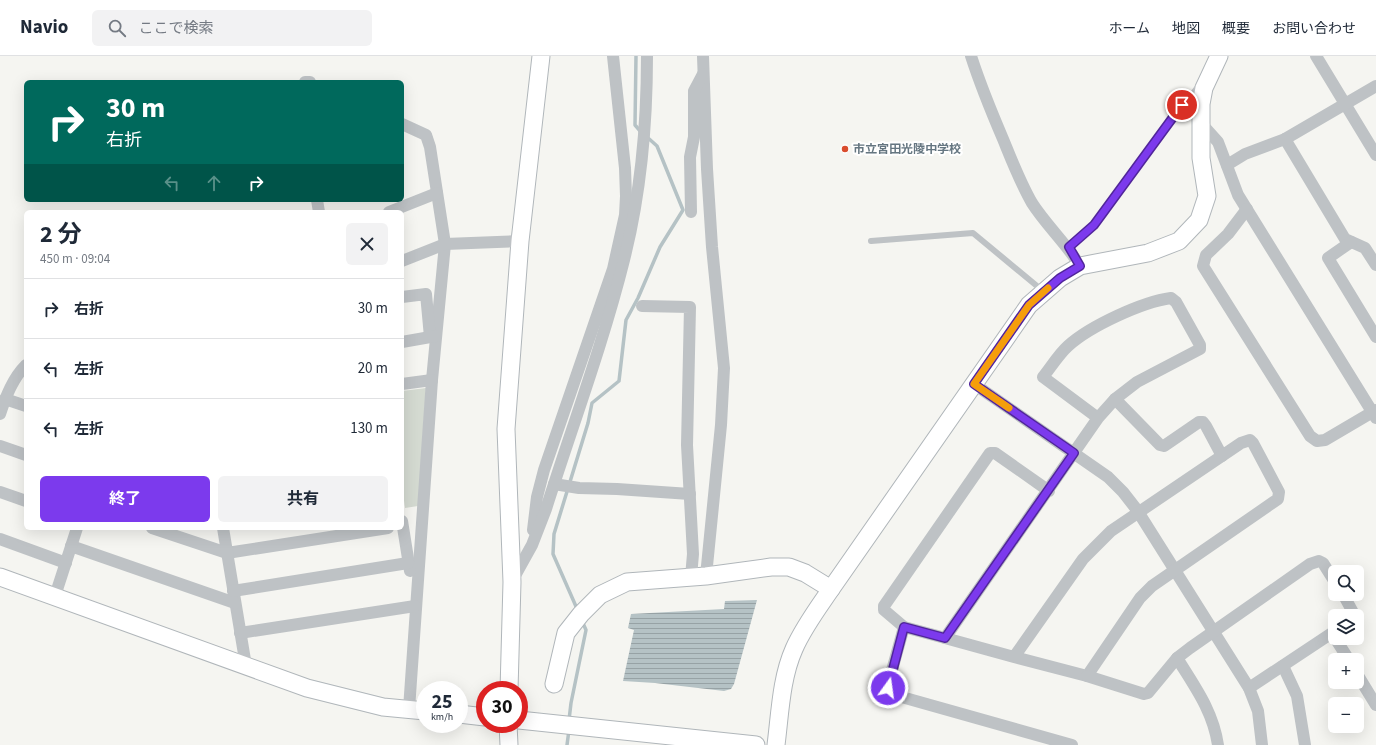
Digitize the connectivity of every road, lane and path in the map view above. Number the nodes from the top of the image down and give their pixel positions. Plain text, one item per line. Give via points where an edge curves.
1 (541, 56) edge
2 (613, 56) edge
3 (648, 56) edge
4 (703, 56) edge
5 (971, 56) edge
6 (1219, 56) edge
7 (1316, 56) edge
8 (1210, 72) junction
9 (704, 73) junction
10 (1376, 86) edge
11 (1345, 104) junction
12 (1200, 122) junction
13 (404, 125) edge
14 (415, 130) junction
15 (404, 134) edge
16 (1284, 139) junction
17 (1376, 155) edge
18 (1227, 165) junction
19 (437, 193) junction
20 (1247, 209) junction
21 (395, 210) edge
22 (691, 212) dead end
23 (520, 241) junction
24 (871, 241) dead end
25 (1351, 242) junction
26 (445, 244) junction
27 (1069, 247) junction
28 (404, 260) edge
29 (1376, 265) edge
30 (1080, 266) junction
31 (1044, 292) junction
32 (404, 297) edge
33 (642, 306) dead end
34 (433, 337) junction
35 (1376, 337) edge
36 (404, 342) edge
37 (24, 367) edge
38 (432, 380) junction
39 (404, 384) edge
40 (974, 384) junction
41 (5, 399) junction
42 (1115, 399) junction
43 (24, 405) edge
44 (1375, 413) edge
45 (0, 414) edge
46 (1098, 418) junction
47 (0, 446) edge
48 (1074, 453) junction
49 (24, 454) edge
50 (1222, 456) junction
51 (554, 484) junction
52 (1049, 491) junction
53 (0, 492) edge
54 (690, 494) junction
55 (24, 500) edge
56 (1138, 512) junction
57 (76, 530) edge
58 (158, 530) edge
59 (223, 530) edge
60 (375, 530) edge
61 (403, 530) edge
62 (0, 539) edge
63 (71, 546) junction
64 (532, 546) junction
65 (227, 553) junction
66 (66, 563) junction
67 (408, 563) junction
68 (1175, 571) junction
69 (1328, 571) edge
70 (0, 577) edge
71 (699, 577) junction
72 (512, 582) junction
73 (831, 589) junction
74 (233, 591) junction
75 (55, 596) junction
76 (235, 603) junction
77 (415, 606) junction
78 (904, 627) junction
79 (1214, 632) junction
80 (240, 634) junction
81 (945, 638) junction
82 (1328, 639) edge
83 (1014, 657) junction
84 (1177, 658) junction
85 (246, 666) junction
86 (1283, 666) junction
87 (1087, 676) junction
88 (416, 681) edge
89 (508, 681) edge
90 (554, 684) dead end
91 (1364, 685) edge
92 (1249, 688) junction
93 (1376, 705) edge
94 (416, 710) edge
95 (528, 721) edge
96 (508, 733) edge
97 (509, 745) edge
98 (756, 745) edge
99 (776, 745) edge
100 (1072, 745) edge
101 (1218, 745) edge
102 (1262, 745) edge
103 (1305, 745) edge

1 - 23 street
2 - 64 street via 625,168 625,215 613,269 544,470 537,497
3 - 51 street via 647,114 639,178 624,260
4 - 9 street
5 - 27 street via 1017,176 1033,204
6 - 8 street
7 - 11 street
8 - 12 street via 1204,88
8 - 27 lane via 1191,93 1094,225
9 - 22 street via 694,91 694,137 690,157
9 - 71 street via 712,247 724,368 721,425
10 - 11 street
11 - 16 street
11 - 17 street
12 - 18 street via 1218,142
12 - 30 street via 1201,158 1207,196 1200,220 1180,241 1148,253
13 - 14 street
14 - 15 street
14 - 19 street via 426,135
16 - 18 street via 1246,154
16 - 25 street via 1345,239
18 - 20 street via 1238,195
19 - 21 street
19 - 26 street
20 - 44 street
20 - 44 street via 1228,234 1206,255 1203,266 1310,436 1317,441 1325,440
23 - 26 street
23 - 72 street via 506,430
24 - 31 lane via 973,233
25 - 29 street via 1365,248
25 - 35 street via 1328,258
26 - 28 street
26 - 34 street
27 - 30 street
30 - 31 street
31 - 40 street via 1029,305
32 - 34 street via 426,294
33 - 54 street via 690,307 687,445
34 - 36 street
34 - 38 street
37 - 41 street
38 - 39 street
38 - 77 street
40 - 48 street
40 - 73 street
41 - 43 street
41 - 45 street
42 - 46 street
42 - 46 street via 1137,382 1200,349 1179,308 1171,298 1112,318 1088,331 1068,346 1043,377
42 - 50 street via 1160,445 1164,446 1199,422 1203,422
46 - 48 street
47 - 49 street
48 - 52 street
48 - 56 street via 1108,477
50 - 56 street
50 - 68 street via 1250,440 1279,492 1278,499
51 - 54 street via 579,488
51 - 64 street
52 - 78 street via 995,453 990,453 884,606 884,610
52 - 81 street
53 - 55 street
54 - 71 street via 693,554
56 - 68 street
56 - 83 street via 1111,531 1083,559
57 - 63 street
58 - 65 street
59 - 65 street
60 - 65 street
61 - 67 street
62 - 66 street
63 - 66 street
63 - 76 street
64 - 72 street
65 - 74 street
66 - 75 street
67 - 74 street
67 - 77 street
68 - 79 street
68 - 87 street via 1152,586 1140,598
69 - 79 street via 1323,563 1315,562
70 - 75 street
71 - 73 street via 771,566 789,567 805,573
71 - 90 street via 627,582 600,596 566,633
72 - 89 street
73 - 99 street via 803,632 790,660
74 - 76 street
75 - 85 street
76 - 80 street
77 - 80 street
77 - 88 street
78 - 81 street
78 - 100 street via 889,681 888,688 891,694
79 - 84 street
79 - 92 street
80 - 85 street
81 - 83 street
82 - 86 street
83 - 87 street
84 - 87 street via 1148,693 1144,694
84 - 101 street via 1210,713
85 - 94 street via 308,688 356,701
86 - 92 street
86 - 103 street via 1296,696
91 - 93 street
92 - 102 street via 1258,711
95 - 98 street
96 - 97 street

